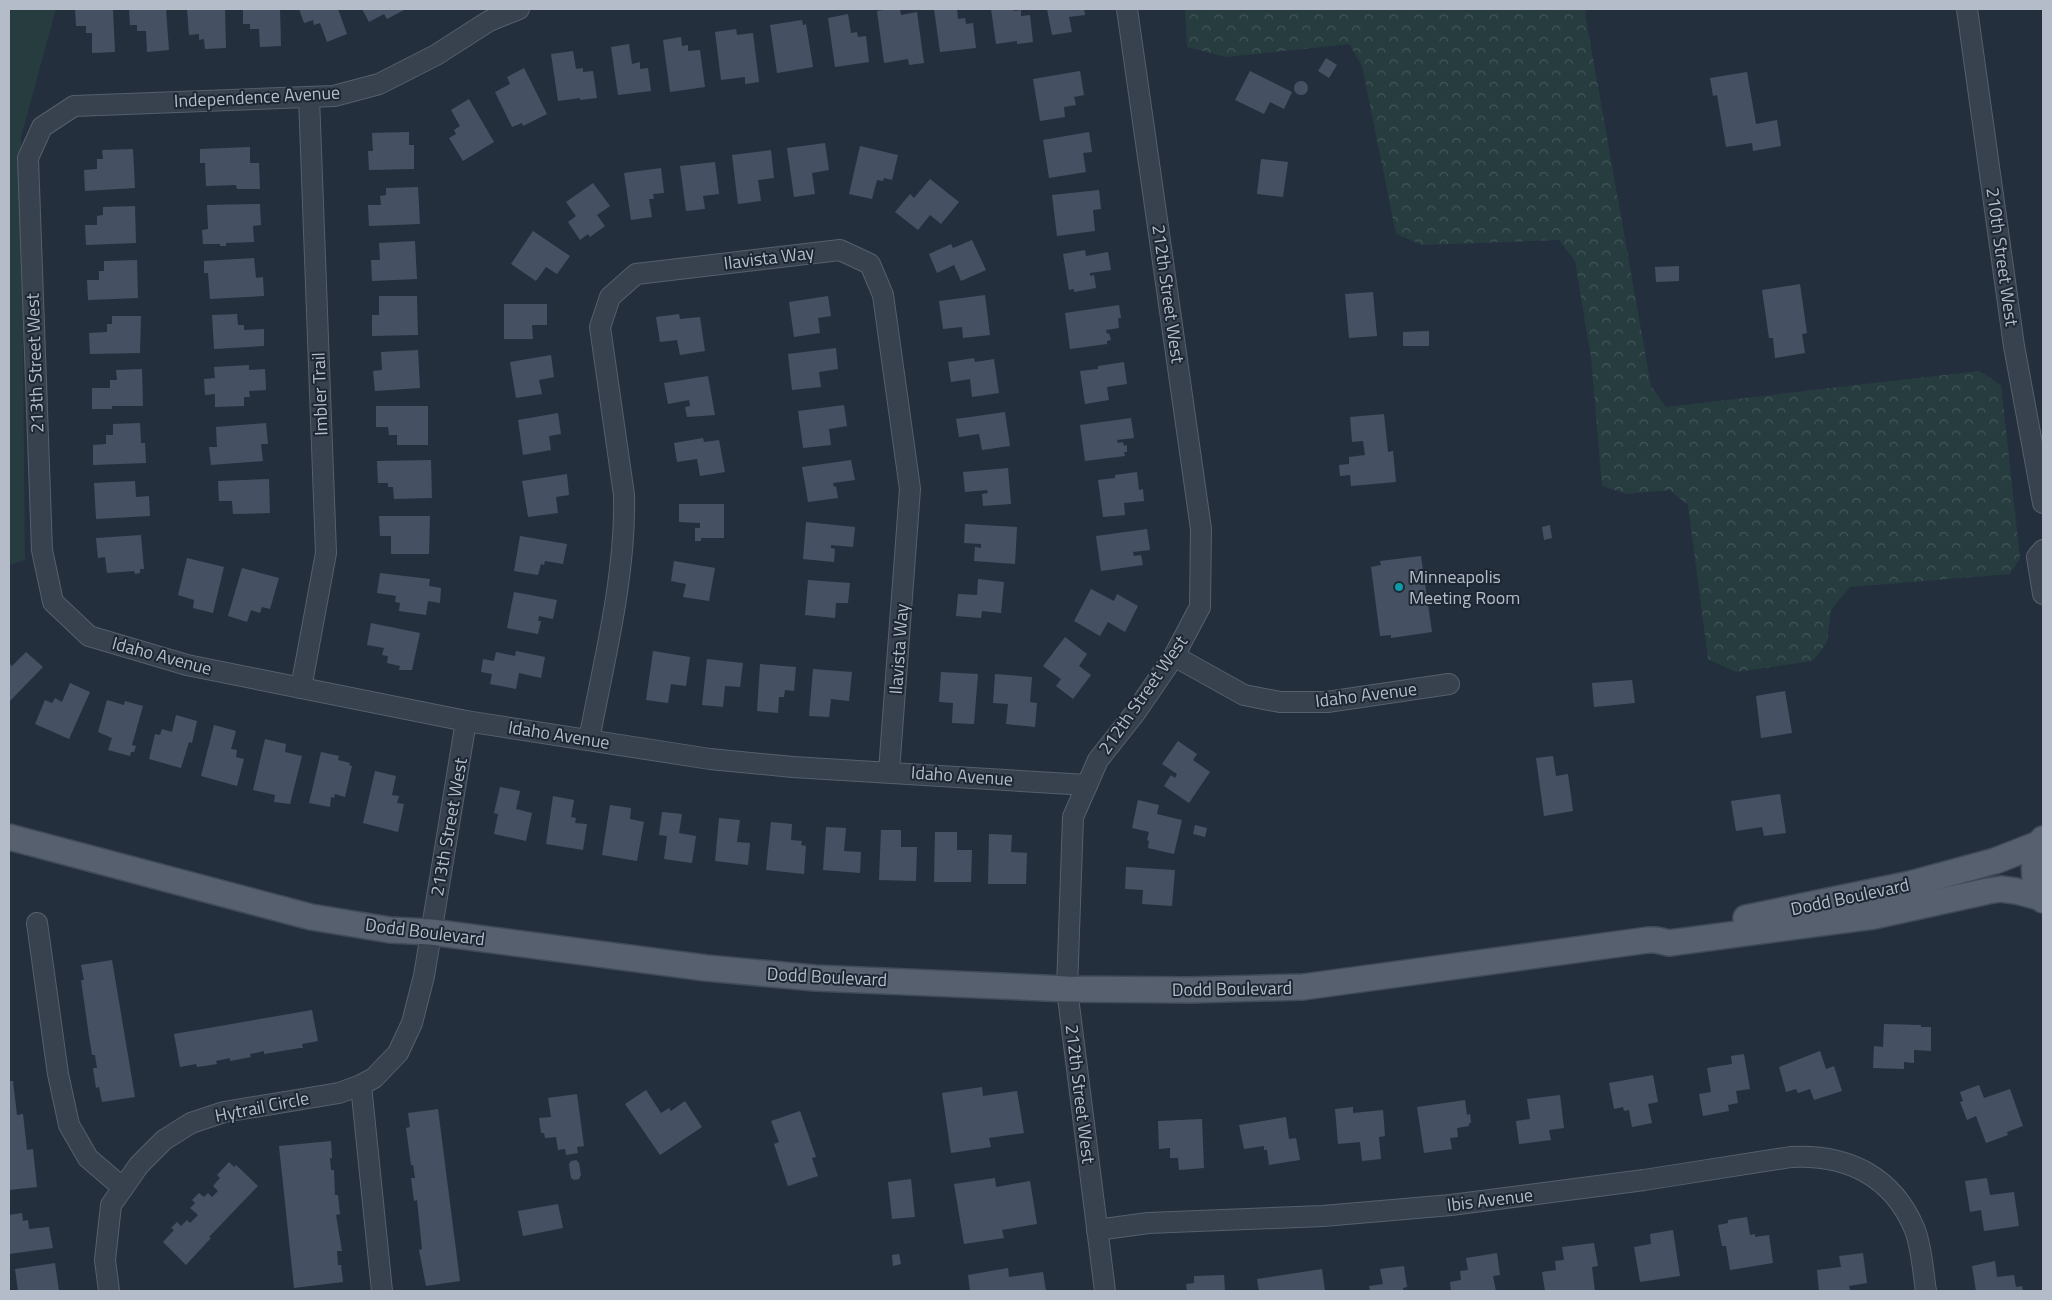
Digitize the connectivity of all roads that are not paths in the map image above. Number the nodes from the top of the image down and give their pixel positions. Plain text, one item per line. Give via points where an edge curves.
1 (519, 9) edge
2 (1127, 9) edge
3 (1967, 9) edge
4 (309, 97) junction
5 (42, 127) joint
6 (2043, 504) edge
7 (2043, 550) edge
8 (2043, 594) edge
9 (53, 602) joint
10 (1174, 656) junction
11 (1449, 684) dead end
12 (301, 688) junction
13 (466, 721) junction
14 (589, 740) junction
15 (890, 772) junction
16 (1087, 785) junction
17 (9, 836) edge
18 (2042, 841) edge
19 (2042, 899) edge
20 (37, 923) dead end
21 (431, 932) junction
22 (1656, 940) junction
23 (1067, 989) junction
24 (361, 1085) junction
25 (123, 1188) junction
26 (1097, 1230) junction
27 (109, 1291) edge
28 (382, 1291) edge
29 (1105, 1291) edge
30 (1926, 1291) edge

1 - 4 street, Independence Avenue via 489,21 436,55 379,84 334,96
2 - 10 street, 212th Street West via 1202,529 1200,607
3 - 6 street, 210th Street West via 2014,346
4 - 5 street, Independence Avenue via 74,106
4 - 12 street, Imbler Trail via 326,553
5 - 9 street, 213th Street West via 28,158 42,550
7 - 8 street via 2037,557
9 - 12 street, Idaho Avenue via 89,636 188,665
10 - 11 street, Idaho Avenue via 1244,695 1280,702 1327,702
10 - 16 street, 212th Street West via 1098,760
12 - 13 street, Idaho Avenue
13 - 14 street, Idaho Avenue
13 - 21 street, 213th Street West
14 - 15 street, Idaho Avenue via 720,760
14 - 15 street, Ilavista Way via 618,583 624,516 624,494 600,327 610,297 636,274 840,250 870,264 883,295 910,489
15 - 16 street, Idaho Avenue
16 - 23 street, 212th Street West via 1073,817
17 - 21 main road, Dodd Boulevard via 311,917 390,930
18 - 19 main road via 2034,870
18 - 22 main road, Dodd Boulevard via 1995,861 1910,884 1667,933
19 - 22 main road, Dodd Boulevard via 2001,889 1874,916 1669,944
20 - 25 street via 58,1074 70,1125 88,1158
21 - 23 main road, Dodd Boulevard via 764,974
21 - 24 street, Hytrail Circle via 412,1023 398,1052 374,1078
22 - 23 main road, Dodd Boulevard via 1303,987
23 - 26 street, 212th Street West
24 - 25 street, Hytrail Circle via 339,1093 224,1112 191,1123 164,1140
24 - 28 street
25 - 27 street, Hytrail Circle via 111,1205 105,1260
26 - 29 street, 212th Street West
26 - 30 street, Ibis Avenue via 1148,1223 1322,1216 1451,1205 1814,1156 1856,1166 1893,1193 1915,1231

